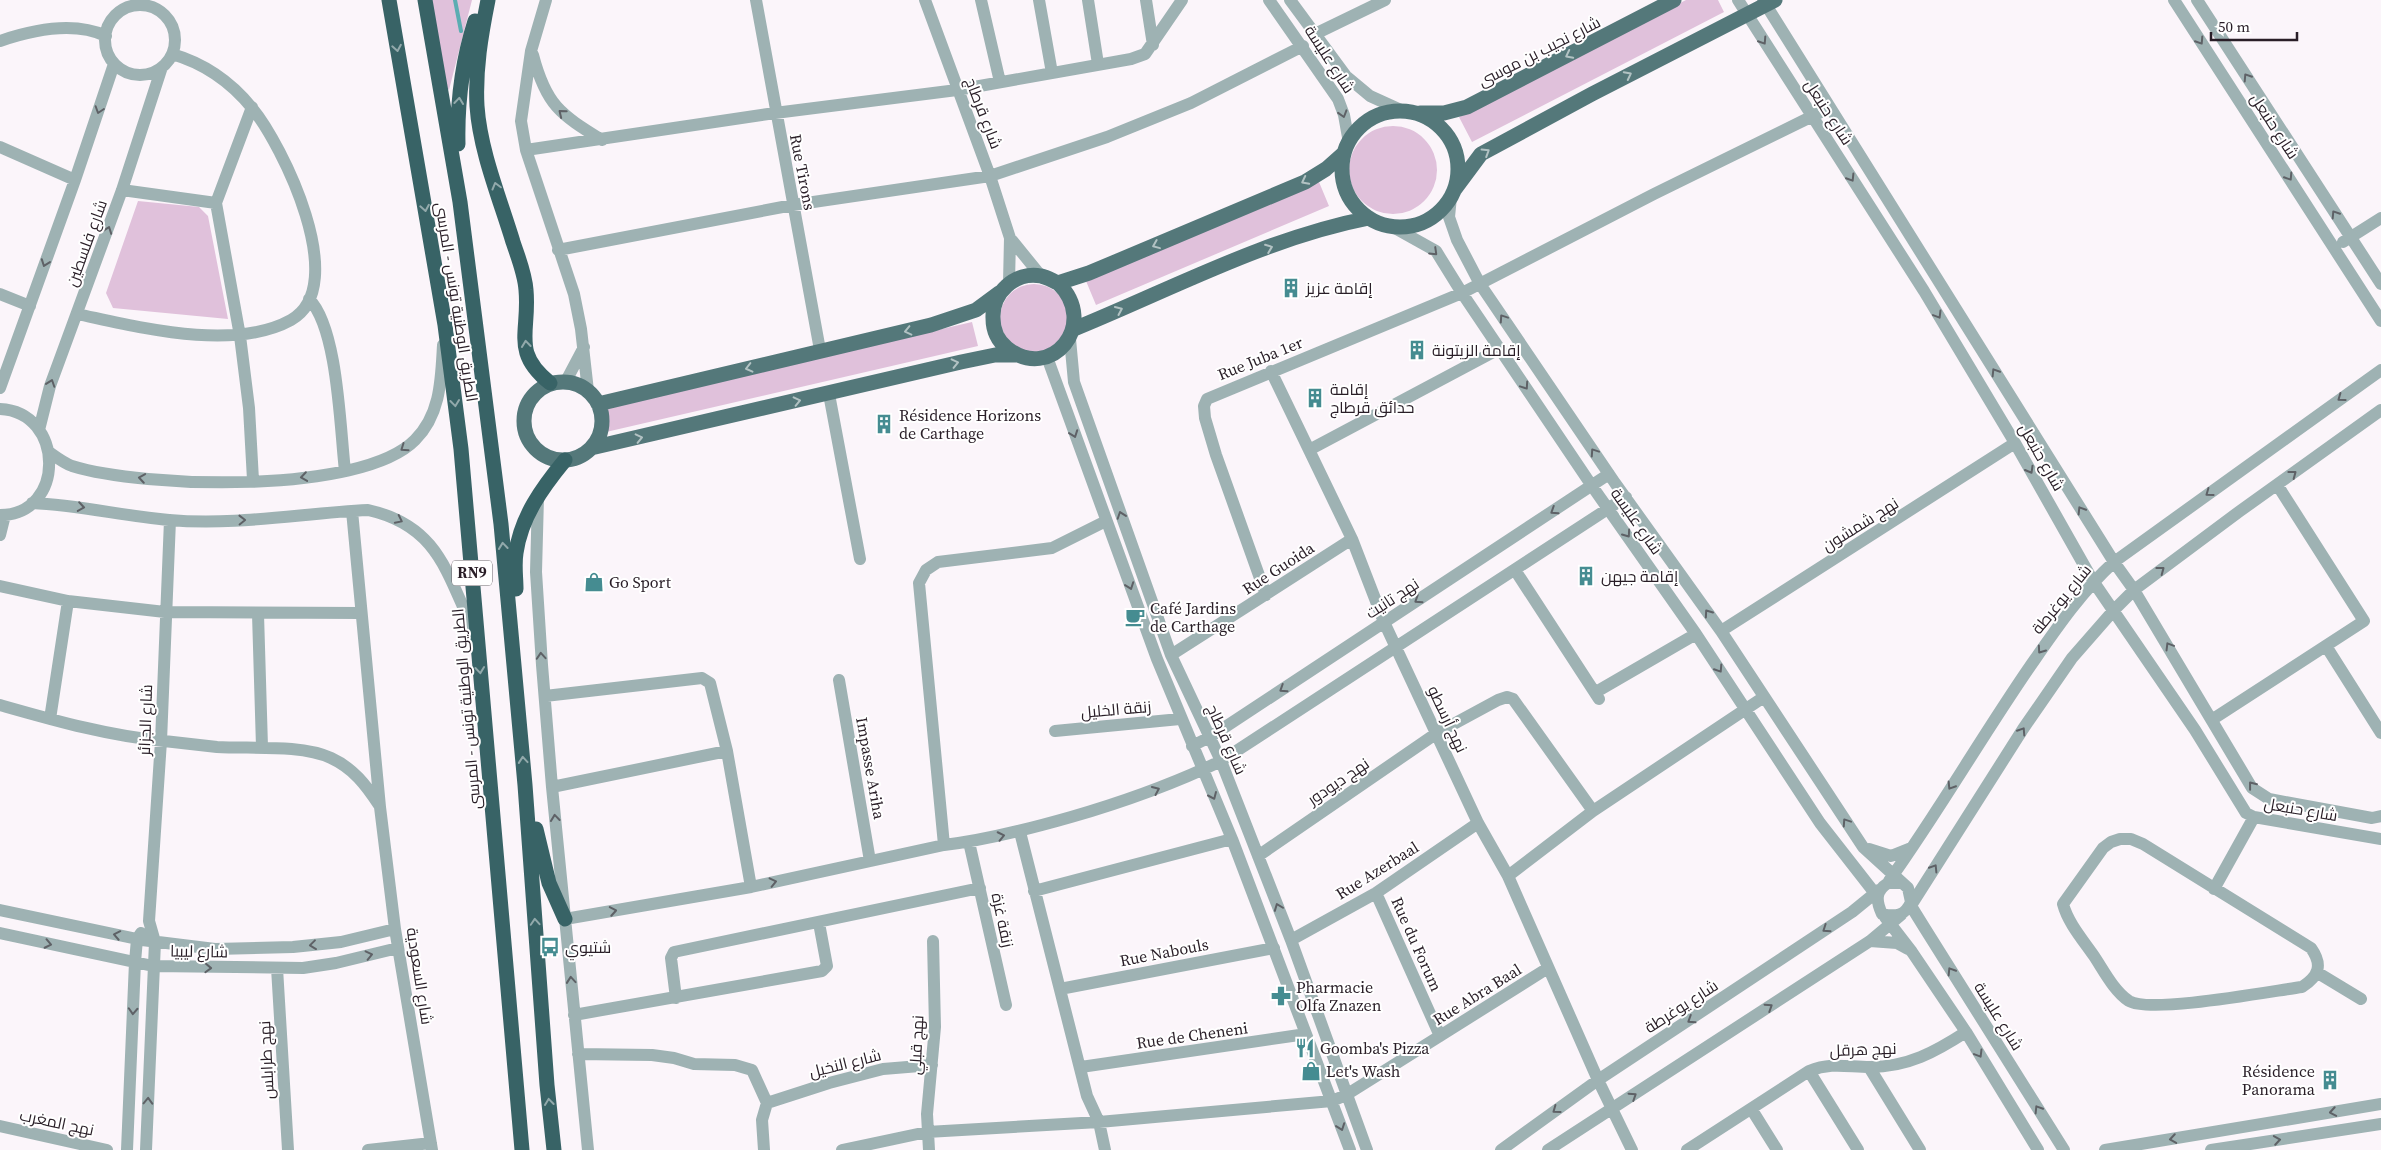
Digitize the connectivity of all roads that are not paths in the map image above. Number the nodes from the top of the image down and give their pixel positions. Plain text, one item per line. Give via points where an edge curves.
1 (389, 0) edge
2 (425, 0) edge
3 (482, 0) edge
4 (488, 0) edge
5 (546, 0) edge
6 (756, 0) edge
7 (925, 0) edge
8 (981, 0) edge
9 (1039, 0) edge
10 (1088, 0) edge
11 (1146, 0) edge
12 (1182, 0) edge
13 (1269, 0) edge
14 (1290, 0) edge
15 (1385, 0) edge
16 (1674, 0) edge
17 (1738, 0) edge
18 (2174, 0) edge
19 (2197, 0) edge
20 (1768, 2) edge
21 (1747, 16) junction
22 (1313, 34) junction
23 (106, 36) junction
24 (0, 41) edge
25 (1153, 45) junction
26 (1303, 46) junction
27 (532, 51) junction
28 (172, 54) junction
29 (114, 64) junction
30 (1098, 64) junction
31 (162, 67) junction
32 (1052, 73) junction
33 (1000, 82) junction
34 (957, 90) junction
35 (252, 108) junction
36 (1830, 108) junction
37 (1409, 112) junction
38 (775, 113) junction
39 (1813, 117) junction
40 (602, 140) junction
41 (0, 147) edge
42 (1347, 148) junction
43 (526, 150) junction
44 (990, 176) junction
45 (75, 180) junction
46 (122, 190) junction
47 (1453, 193) junction
48 (216, 202) junction
49 (460, 202) junction
50 (793, 206) junction
51 (1369, 218) junction
52 (2381, 218) edge
53 (1393, 227) junction
54 (1010, 238) junction
55 (2350, 238) junction
56 (2334, 248) junction
57 (558, 250) junction
58 (1041, 276) junction
59 (1058, 283) junction
60 (1480, 284) junction
61 (2381, 284) edge
62 (1004, 288) junction
63 (0, 294) edge
64 (1462, 294) junction
65 (308, 299) junction
66 (30, 306) junction
67 (77, 314) junction
68 (2381, 321) edge
69 (445, 325) junction
70 (1072, 334) junction
71 (240, 336) junction
72 (584, 347) junction
73 (1499, 348) junction
74 (820, 350) junction
75 (1015, 355) junction
76 (1047, 357) junction
77 (1271, 370) junction
78 (2381, 370) edge
79 (566, 381) junction
80 (550, 383) junction
81 (0, 388) edge
82 (588, 391) junction
83 (829, 394) junction
84 (598, 404) junction
85 (0, 409) edge
86 (2381, 410) edge
87 (39, 430) junction
88 (2015, 443) junction
89 (591, 448) junction
90 (1309, 450) junction
91 (49, 452) junction
92 (565, 460) junction
93 (345, 471) junction
94 (1609, 474) junction
95 (253, 480) junction
96 (1592, 486) junction
97 (2278, 486) junction
98 (538, 494) junction
99 (1626, 497) junction
100 (32, 503) junction
101 (1609, 508) junction
102 (352, 511) junction
103 (3, 515) edge
104 (170, 520) junction
105 (1106, 521) junction
106 (0, 535) edge
107 (1352, 540) junction
108 (860, 559) dead end
109 (2114, 562) junction
110 (1515, 570) junction
111 (2093, 581) junction
112 (0, 586) edge
113 (2134, 590) junction
114 (1266, 595) junction
115 (68, 601) junction
116 (2114, 610) junction
117 (165, 612) junction
118 (361, 613) junction
119 (258, 614) junction
120 (1384, 622) junction
121 (1721, 630) junction
122 (1696, 634) junction
123 (476, 636) junction
124 (2326, 646) junction
125 (1397, 648) junction
126 (1171, 655) junction
127 (839, 680) dead end
128 (518, 696) junction
129 (545, 696) junction
130 (1764, 698) junction
131 (0, 705) edge
132 (1745, 710) junction
133 (50, 719) junction
134 (1180, 719) junction
135 (2213, 719) junction
136 (1055, 731) dead end
137 (1437, 733) junction
138 (2381, 733) edge
139 (1210, 737) junction
140 (160, 741) junction
141 (1192, 746) junction
142 (262, 747) junction
143 (727, 751) junction
144 (1221, 761) junction
145 (1202, 770) junction
146 (525, 785) junction
147 (552, 788) junction
148 (380, 807) junction
149 (1593, 811) junction
150 (2254, 817) junction
151 (2377, 817) edge
152 (1478, 823) junction
153 (1020, 832) junction
154 (1232, 839) junction
155 (2381, 839) edge
156 (969, 842) junction
157 (944, 844) junction
158 (1863, 847) junction
159 (1914, 847) junction
160 (1258, 856) junction
161 (870, 861) junction
162 (1855, 870) junction
163 (1508, 876) junction
164 (1923, 886) junction
165 (751, 887) junction
166 (1886, 887) junction
167 (980, 888) junction
168 (2214, 889) junction
169 (1034, 891) junction
170 (1376, 893) junction
171 (1908, 907) junction
172 (0, 910) edge
173 (1852, 912) junction
174 (1886, 918) junction
175 (565, 920) junction
176 (149, 921) junction
177 (820, 923) junction
178 (1924, 927) junction
179 (395, 928) junction
180 (0, 933) edge
181 (137, 939) junction
182 (1291, 940) junction
183 (933, 941) dead end
184 (1870, 941) junction
185 (155, 942) junction
186 (398, 948) junction
187 (1274, 948) junction
188 (1912, 952) junction
189 (136, 962) junction
190 (154, 966) junction
191 (277, 968) junction
192 (1548, 968) junction
193 (2318, 973) junction
194 (1060, 989) junction
195 (676, 998) junction
196 (2361, 999) dead end
197 (1006, 1005) dead end
198 (574, 1015) junction
199 (1966, 1032) junction
200 (1306, 1034) junction
201 (1440, 1036) junction
202 (578, 1054) junction
203 (932, 1066) junction
204 (1081, 1067) junction
205 (1869, 1067) junction
206 (1809, 1072) junction
207 (1598, 1080) junction
208 (1346, 1095) junction
209 (1332, 1101) junction
210 (767, 1103) junction
211 (2381, 1104) edge
212 (1612, 1110) junction
213 (1752, 1110) junction
214 (1099, 1122) junction
215 (2381, 1124) edge
216 (0, 1126) edge
217 (927, 1132) junction
218 (431, 1147) edge
219 (107, 1150) edge
220 (127, 1150) edge
221 (146, 1150) edge
222 (288, 1150) edge
223 (368, 1150) edge
224 (522, 1150) edge
225 (554, 1150) edge
226 (588, 1150) edge
227 (764, 1150) edge
228 (842, 1150) edge
229 (929, 1150) edge
230 (1105, 1150) edge
231 (1350, 1150) edge
232 (1368, 1150) edge
233 (1502, 1150) edge
234 (1548, 1150) edge
235 (1632, 1150) edge
236 (1687, 1150) edge
237 (1777, 1150) edge
238 (1858, 1150) edge
239 (1920, 1150) edge
240 (2038, 1150) edge
241 (2064, 1150) edge
242 (2105, 1150) edge
243 (2211, 1150) edge

1 -> 69 highway, الطريق الوطنية تونس - المرسى / RN9
2 - 49 highway, الطريق الوطنية تونس - المرسى / RN9
49 -> 3 highway via 457,117 460,88 463,63
80 -> 4 highway via 536,371 526,351 526,289 480,132 477,69
5 - 27 street
6 - 38 street, Rue Tirons
7 - 34 street, شارع قرطاج
8 - 33 street
9 - 32 street
10 - 30 street
11 - 25 street
12 - 25 street
13 - 26 street, شارع عليسة
14 - 22 street, شارع عليسة
15 - 22 street
16 -> 37 main road, شارع نجيب بن موسى via 1467,107 1444,113
17 - 21 street, شارع حنبعل
18 -> 56 street, شارع حنبعل
55 -> 19 street, شارع حنبعل
20 - 21 main road
20 - 36 street, شارع حنبعل
21 -> 39 street, شارع حنبعل
47 -> 21 main road via 1481,154
22 - 37 street, شارع عليسة via 1352,81 1370,96
23 - 24 street via 92,30 61,29 22,34
23 - 28 street via 108,25 123,10 139,6 154,9 170,23 174,33
23 - 29 street via 107,51
25 - 30 street via 1145,54 1131,59
26 -> 42 street, شارع عليسة via 1338,99 1344,115
26 - 44 street via 1191,103 1107,137
40 -> 27 street via 555,108 540,82
27 - 43 street via 521,122
28 - 31 street
28 - 35 street via 203,66 227,83
29 - 31 street via 132,74 143,75
29 -> 45 street, شارع فلسطين
30 - 32 street
31 - 46 street, شارع فلسطين
32 - 33 street
33 - 34 street
34 - 38 street
34 - 44 street, شارع قرطاج
35 - 48 street
35 - 65 street via 279,149 296,184 307,218 315,272
36 - 39 street, Rue Juba 1er
109 -> 36 street, شارع حنبعل
37 - 42 main road via 1390,112 1366,123
37 - 47 main road via 1438,126 1454,148 1458,176
38 - 40 street
38 - 50 street, Rue Tirons
39 - 60 street, Rue Juba 1er
39 -> 88 street, شارع حنبعل via 1924,291
40 - 43 street
41 - 45 street
42 - 51 main road via 1342,172 1346,190 1355,206
42 -> 59 main road via 1326,169 1305,182
43 - 57 street
44 - 50 street
44 - 54 street, شارع قرطاج
45 -> 66 street, شارع فلسطين
46 - 48 street
67 -> 46 street, شارع فلسطين
47 - 53 main road via 1443,208 1426,221 1407,227
47 - 60 street, شارع عليسة via 1449,217
48 - 71 street
128 -> 49 highway, الطريق الوطنية تونس - المرسى / RN9 via 492,445
50 - 57 street
50 - 74 street, Rue Tirons
51 - 53 main road
70 -> 51 main road via 1180,283 1297,238 1338,224
52 - 55 street
53 -> 64 street, شارع عليسة via 1436,251
54 - 58 street, شارع قرطاج
54 - 62 street, شارع قرطاج
55 - 56 street
55 - 61 street, شارع حنبعل
56 - 68 street, شارع حنبعل
57 - 72 street via 574,294
58 - 59 main road
58 - 62 main road via 1024,276
59 - 70 main road via 1074,304 1076,316
60 - 64 street, Rue Juba 1er
94 -> 60 street, شارع عليسة
62 -> 74 main road via 976,310 931,325
62 - 75 main road via 993,309 993,327 1001,343
63 - 66 street
64 - 73 street, شارع عليسة
64 - 77 street, Rue Juba 1er
65 - 71 street via 293,319
65 - 93 street via 317,307 330,347
66 - 81 street, شارع فلسطين
67 - 71 street via 168,332
87 -> 67 street, شارع فلسطين via 50,386
69 -> 93 street via 437,405 429,422 415,441 397,453 376,463
69 -> 123 highway, الطريق الوطنية تونس - المرسى / RN9 via 461,450
70 - 76 main road via 1060,350
126 -> 70 street, شارع قرطاج via 1074,382
71 - 95 street via 250,408
72 - 79 street
72 - 82 street
73 - 90 street
73 -> 96 street, شارع عليسة
74 -> 84 main road
75 - 76 main road via 1031,359
83 -> 75 main road via 961,362 995,355
76 -> 105 street
77 - 90 street, نهج أرسطو
77 - 114 street, Rue Juba 1er via 1211,396 1204,406 1216,455
78 -> 109 street, شارع يوغرطة
79 - 80 main road
79 - 82 main road
80 - 92 main road via 533,394 527,403 523,423 536,450 554,460
82 - 84 main road
89 -> 83 main road
83 - 108 street
84 - 89 main road via 601,430
85 - 87 street via 23,415
97 -> 86 street
87 - 91 street
88 -> 111 street, شارع حنبعل
88 - 121 street, نهج شمشون
89 - 92 main road via 584,454
90 - 107 street, نهج أرسطو
95 -> 91 street via 156,480 70,465
91 - 100 street via 49,478
92 - 98 highway
93 -> 95 street via 287,480
94 - 96 street, نهج تانيت
94 - 99 street, شارع عليسة
96 - 101 street, شارع عليسة
96 -> 120 street, نهج تانيت
113 -> 97 street
97 - 124 street via 2364,621
98 - 128 highway via 527,516 516,554
129 -> 98 street via 536,572
99 - 101 street
121 -> 99 street, شارع عليسة
100 - 103 street via 20,511
100 -> 104 street via 65,504
101 - 110 street
101 -> 122 street, شارع عليسة
104 -> 102 street via 258,520
102 - 118 street, شارع السعودية
102 -> 123 street via 368,510 394,517 429,542 450,574
103 - 106 street
104 - 117 street, شارع الجزائر
105 -> 134 street
105 - 157 street via 1052,548 938,562 926,570 919,583
107 - 114 street, Rue Guoida
107 - 120 street, نهج أرسطو
109 - 111 street, شارع يوغرطة
109 - 113 street, شارع حنبعل
110 - 122 street via 1597,695
110 - 125 street
111 - 116 street, شارع حنبعل
111 -> 159 street, شارع يوغرطة via 1990,723
112 - 115 street
113 - 116 street
135 -> 113 street, شارع حنبعل
114 - 126 street, Rue Guoida
115 - 117 street
115 - 133 street
116 - 150 street, شارع حنبعل via 2246,813
164 -> 116 street via 2056,681
117 - 119 street
117 - 140 street, شارع الجزائر
118 - 119 street
118 - 148 street, شارع السعودية
119 - 142 street
120 - 125 street, نهج أرسطو
120 -> 139 street, نهج تانيت
121 - 130 street, شارع عليسة
122 -> 132 street, شارع عليسة
123 -> 224 highway, الطريق الوطنية تونس - المرسى / RN9
124 - 135 street
124 - 138 street
125 - 137 street, نهج أرسطو
125 - 144 street
126 - 139 street, شارع قرطاج
127 - 161 street, Impasse Ariha
146 -> 128 highway, الطريق الوطنية تونس - المرسى / RN9
129 - 143 street via 702,678 710,683
129 - 147 street
130 - 132 street
158 -> 130 street, شارع عليسة
131 - 133 street
132 - 149 street
132 - 162 street, شارع عليسة
133 - 140 street
134 - 136 street, زنقة الخليل
134 - 141 street
151 -> 135 street, شارع حنبعل via 2269,799 2260,794 2252,788
137 - 149 street, نهج ديودور via 1498,700 1512,699
137 - 152 street, نهج أرسطو
137 - 160 street, نهج ديودور
139 - 141 street, نهج تانيت
139 - 144 street, شارع قرطاج
140 - 142 street via 218,747
140 - 176 street, شارع الجزائر
141 - 145 street
142 - 148 street via 329,757 350,768
143 - 147 street
143 - 165 street
144 - 145 street
144 - 160 street, شارع قرطاج
153 -> 145 street via 1148,794
145 -> 154 street
146 - 175 highway via 549,883
225 -> 146 highway, الطريق الوطنية تونس - المرسى / RN9
175 -> 147 street
148 - 179 street, شارع السعودية
149 - 163 street
150 - 155 street, شارع حنبعل
150 - 168 street
151 - 155 street
152 - 163 street, نهج أرسطو
152 - 170 street, Rue Azerbaal
156 -> 153 street
153 - 169 street
154 - 169 street
154 - 187 street
156 - 157 street
156 - 167 street, زنقة غزة
157 - 161 street
158 - 159 street via 1891,856
158 - 166 street, شارع عليسة
159 - 166 street, شارع يوغرطة
182 -> 160 street, شارع قرطاج
165 -> 161 street
162 - 166 street, شارع عليسة
162 - 173 street via 1866,886 1863,901
163 - 192 street, نهج أرسطو
164 - 171 street
164 - 178 street
175 -> 165 street
166 - 171 street, شارع عليسة via 1908,888
166 - 173 street, شارع يوغرطة
166 - 174 street
167 - 177 street
167 - 197 street, زنقة غزة
168 - 193 street via 2311,948 2316,956
168 - 193 street via 2143,844 2132,839 2120,839 2103,848 2063,904 2071,922 2116,989 2137,1005 2163,1005 2302,987 2314,980
169 - 194 street
170 - 182 street, Rue Azerbaal
170 - 201 street, Rue du Forum
171 - 174 street
171 - 178 street, شارع عليسة
181 -> 172 street, شارع ليبيا
173 -> 207 street, شارع يوغرطة
174 - 184 street
174 - 188 street
198 -> 175 street
176 - 181 street
176 - 185 street, شارع الجزائر
177 - 195 street via 674,952
177 - 195 street via 827,966 822,971
241 -> 178 street, شارع عليسة
179 -> 185 street, شارع ليبيا via 341,942 284,948 216,949
179 - 186 street, شارع السعودية
180 -> 189 street, شارع ليبيا
181 - 185 street, شارع ليبيا
181 - 189 street
182 - 208 street, شارع قرطاج
183 - 203 street, نهج قبلي via 935,1027
184 - 188 street via 1897,943
212 -> 184 street
185 - 190 street, شارع الجزائر
191 -> 186 street, شارع ليبيا via 336,963
186 - 218 street, شارع السعودية
187 - 194 street, Rue Nabouls
187 - 200 street
188 - 199 street
189 - 190 street, شارع ليبيا
189 -> 220 street
190 -> 191 street, شارع ليبيا
221 -> 190 street, شارع الجزائر
191 - 222 street, نهج طرابلس
192 - 201 street, Rue Abra Baal
192 - 207 street, نهج أرسطو
193 - 196 street
194 - 204 street
195 - 198 street
198 - 202 street
199 - 205 street, نهج هرقل via 1918,1060 1902,1065
199 -> 240 street
200 - 204 street, Rue de Cheneni
200 - 209 street
201 - 208 street, Rue Abra Baal
202 - 210 street via 652,1055 694,1064 735,1065 755,1073
202 - 226 street
203 - 210 street, شارع النخيل via 883,1069
203 - 217 street, نهج قبلي
204 - 214 street via 1087,1096
205 - 206 street, نهج هرقل via 1823,1066
205 - 239 street
206 - 213 street, نهج هرقل
206 - 238 street
207 - 212 street, نهج أرسطو
207 -> 233 street, شارع يوغرطة
208 - 209 street, Rue Abra Baal
208 - 232 street, شارع قرطاج
209 - 214 street, Rue Abra Baal
209 -> 231 street
210 - 227 street via 762,1120
211 -> 242 street
212 - 234 street
212 - 235 street, نهج أرسطو
213 - 236 street, نهج هرقل
213 - 237 street
214 - 217 street, Rue Abra Baal
214 - 230 street
243 -> 215 street
216 - 219 street, نهج المغرب
217 - 228 street, Rue Abra Baal
217 - 229 street, نهج قبلي
218 - 223 street

